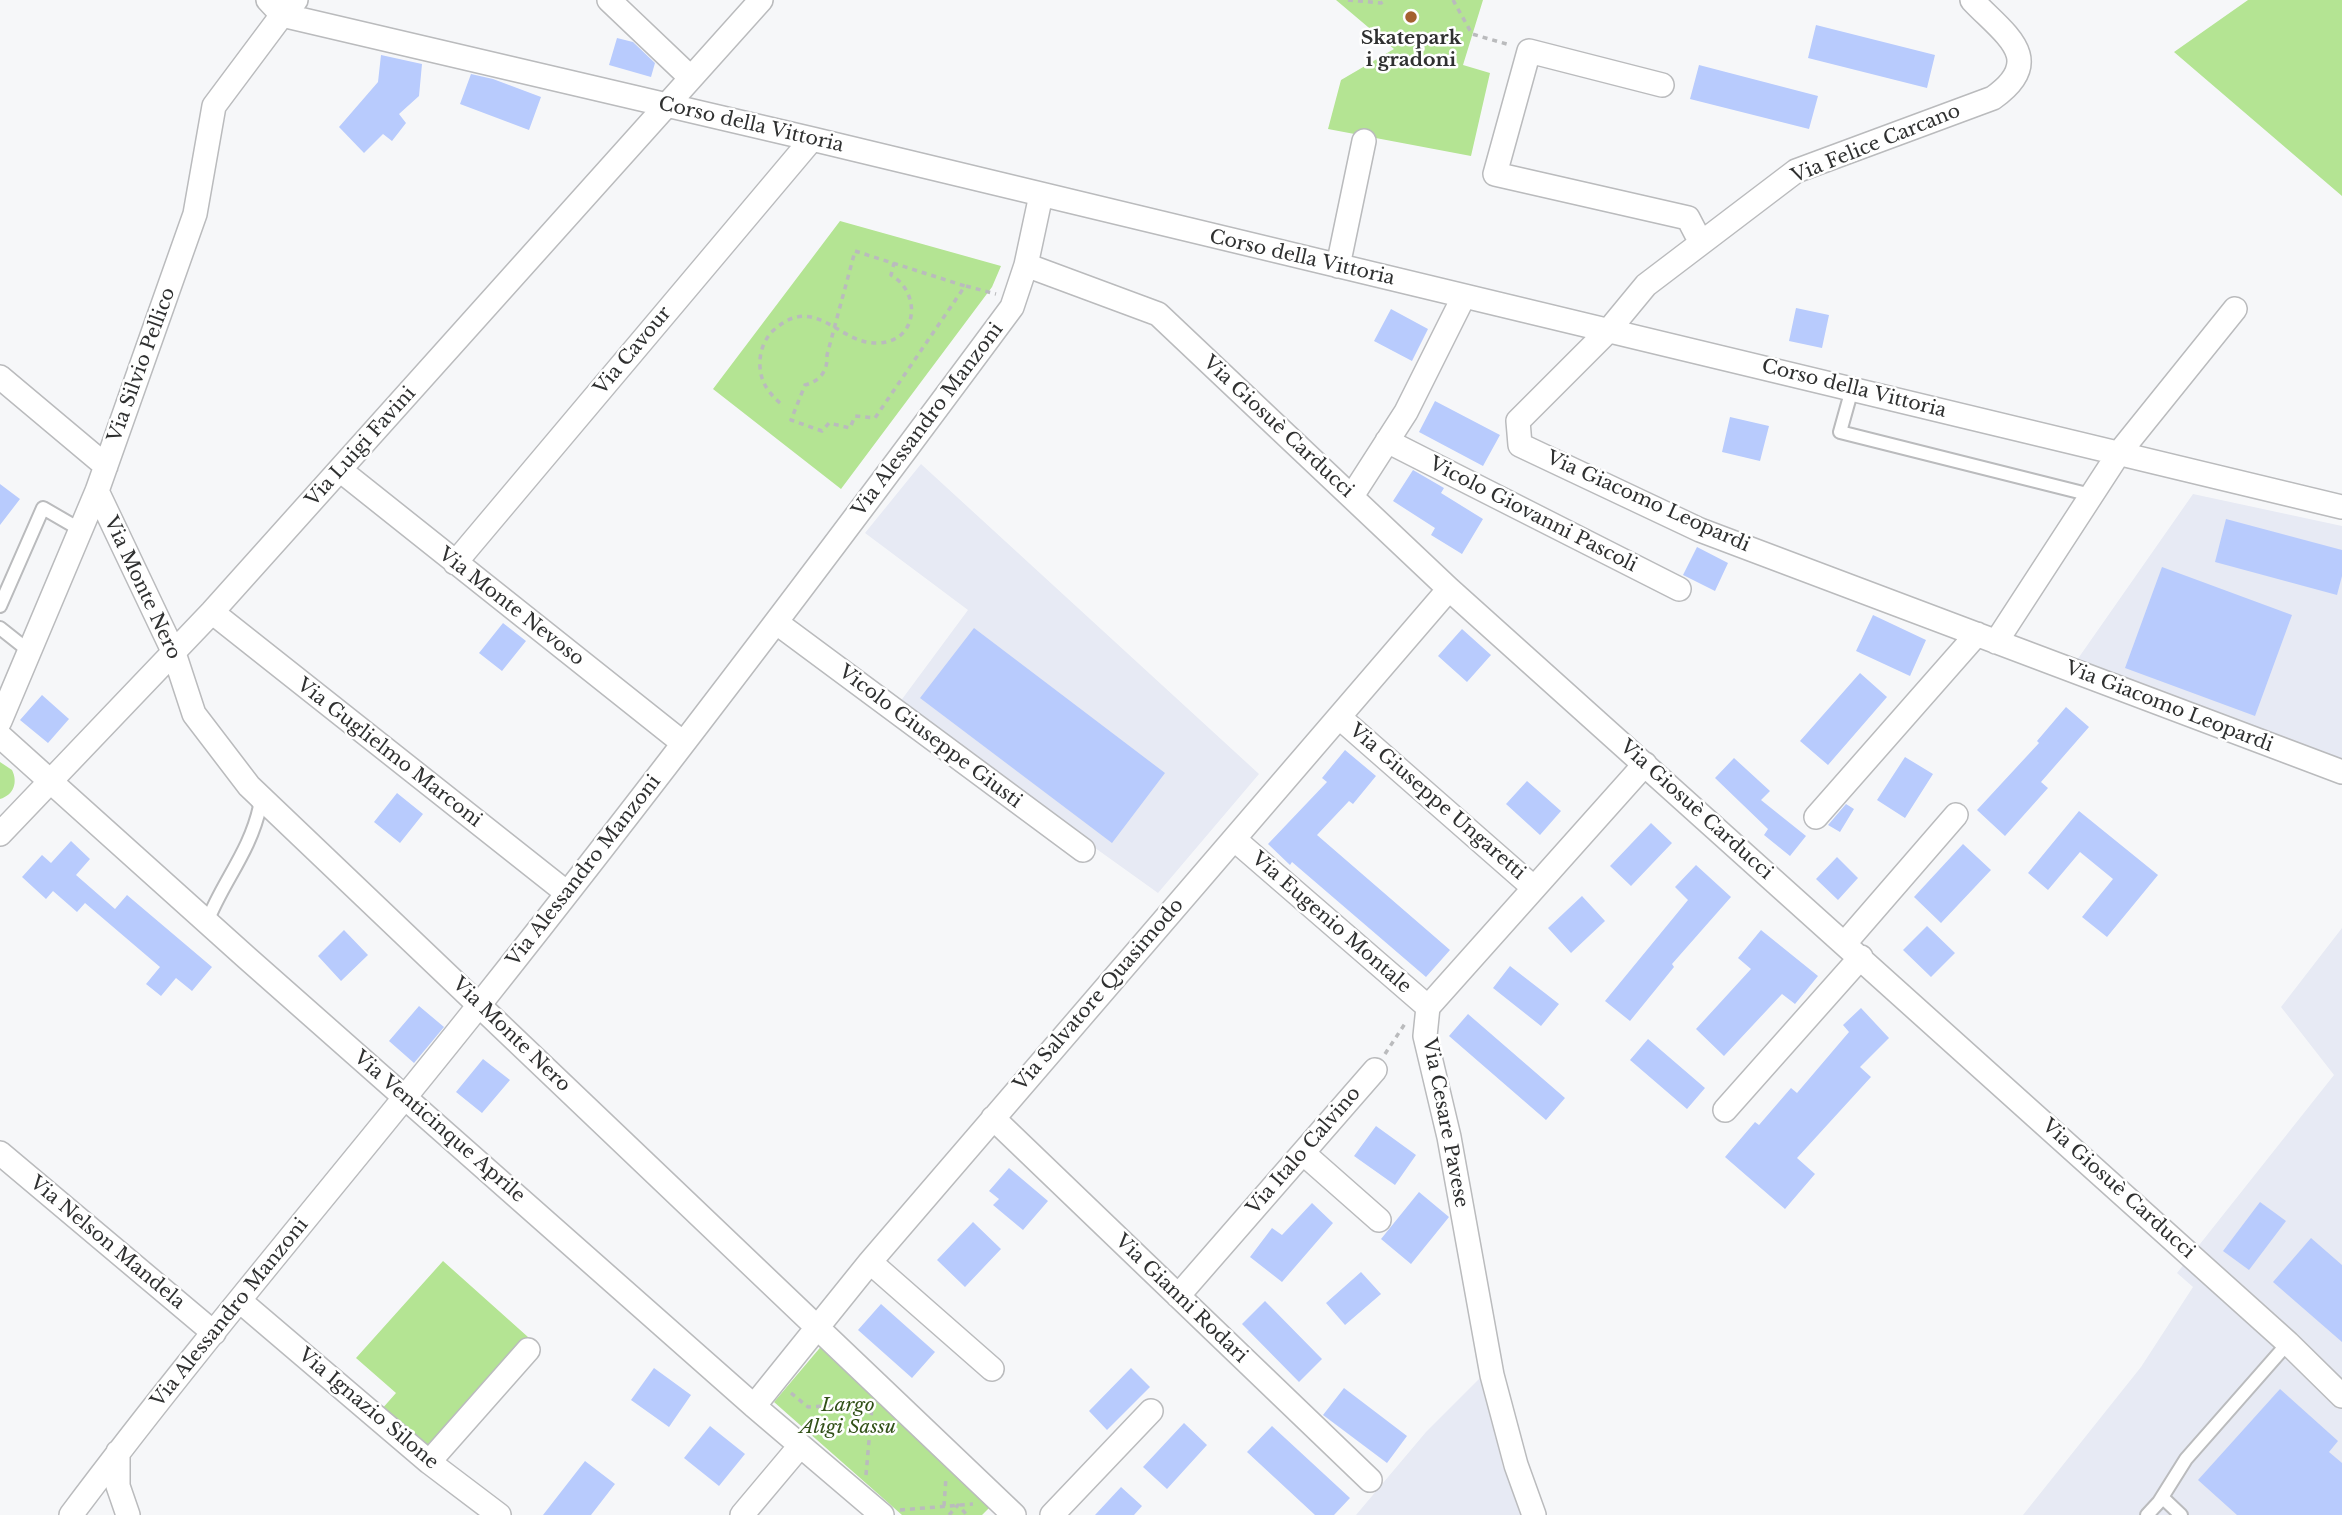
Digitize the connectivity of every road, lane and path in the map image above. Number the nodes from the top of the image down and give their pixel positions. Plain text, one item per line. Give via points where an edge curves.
1 (609, 0) edge
2 (761, 0) edge
3 (1348, 0) edge
4 (1386, 0) edge
5 (1454, 0) edge
6 (1972, 0) edge
7 (282, 5) edge
8 (1528, 51) junction
9 (691, 78) junction
10 (1662, 85) dead end
11 (666, 105) junction
12 (812, 139) junction
13 (1364, 141) dead end
14 (1041, 195) junction
15 (1701, 243) junction
16 (894, 263) junction
17 (1026, 265) junction
18 (1338, 266) junction
19 (965, 286) junction
20 (1464, 296) junction
21 (1015, 299) junction
22 (2235, 309) dead end
23 (835, 327) junction
24 (1608, 331) junction
25 (0, 377) edge
26 (1852, 389) junction
27 (780, 403) dead end
28 (1387, 441) junction
29 (2119, 453) junction
30 (106, 466) junction
31 (340, 470) junction
32 (97, 491) junction
33 (2091, 495) junction
34 (1352, 496) junction
35 (2342, 507) edge
36 (81, 530) junction
37 (455, 563) junction
38 (1449, 589) junction
39 (1679, 589) dead end
40 (0, 606) edge
41 (212, 612) junction
42 (778, 623) junction
43 (0, 628) edge
44 (1987, 638) junction
45 (29, 651) junction
46 (174, 653) junction
47 (1339, 717) junction
48 (0, 721) edge
49 (0, 736) edge
50 (683, 743) junction
51 (1645, 764) junction
52 (2342, 772) edge
53 (50, 782) junction
54 (249, 786) junction
55 (1956, 816) dead end
56 (1816, 817) dead end
57 (0, 834) edge
58 (1234, 839) junction
59 (1083, 850) dead end
60 (1534, 888) junction
61 (566, 893) junction
62 (206, 922) junction
63 (1853, 950) junction
64 (479, 1005) junction
65 (1428, 1007) junction
66 (1375, 1070) joint
67 (404, 1097) junction
68 (1725, 1110) dead end
69 (993, 1118) junction
70 (0, 1153) edge
71 (1303, 1153) junction
72 (1379, 1220) dead end
73 (870, 1262) junction
74 (1178, 1296) junction
75 (240, 1301) junction
76 (817, 1328) junction
77 (214, 1333) junction
78 (2288, 1343) junction
79 (528, 1350) dead end
80 (992, 1368) dead end
81 (775, 1380) junction
82 (874, 1394) junction
83 (2342, 1396) edge
84 (754, 1406) junction
85 (1151, 1411) dead end
86 (800, 1446) junction
87 (118, 1452) junction
88 (429, 1462) junction
89 (1370, 1480) dead end
90 (855, 1492) junction
91 (2162, 1497) junction
92 (958, 1505) junction
93 (1006, 1512) edge
94 (71, 1515) edge
95 (128, 1515) edge
96 (499, 1515) edge
97 (742, 1515) edge
98 (882, 1515) edge
99 (892, 1515) edge
100 (949, 1515) edge
101 (967, 1515) edge
102 (1052, 1515) edge
103 (1534, 1515) edge
104 (2147, 1515) edge
105 (2181, 1515) edge

1 - 9 street
2 - 9 street, Via Luigi Favini
3 - 4 path
5 - 8 path via 1472,34
6 - 15 street, Via Felice Carcano via 2016,46 2019,72 2008,87 1993,98 1796,171
7 - 11 street, Corso della Vittoria
7 - 30 street, Via Silvio Pellico via 214,106 195,214
8 - 10 street
8 - 15 street via 1495,174 1688,218
9 - 11 street, Via Luigi Favini
11 - 12 street, Corso della Vittoria
11 - 31 street, Via Luigi Favini
12 - 14 street, Corso della Vittoria
12 - 37 street, Via Cavour
13 - 18 street
14 - 17 street, Via Alessandro Manzoni
14 - 18 street, Corso della Vittoria
15 - 24 street, Via Felice Carcano via 1646,285
16 - 19 path
16 - 23 path via 855,251
16 - 23 path via 891,275 906,287 913,307 902,333 876,344
17 - 21 street, Via Alessandro Manzoni
17 - 34 street, Via Giosuè Carducci via 1158,314
18 - 20 street, Corso della Vittoria
19 - 21 path
19 - 23 path via 875,418 855,416 850,428 829,423 822,431 790,420 805,384 817,380 825,370
20 - 24 street, Corso della Vittoria
20 - 28 street
21 - 42 street, Via Alessandro Manzoni
22 - 29 street
23 - 27 path via 808,316 788,320 771,332 761,351 760,370 766,389
24 - 26 street, Corso della Vittoria
24 - 44 street, Via Giacomo Leopardi via 1518,421 1520,445 1700,530
25 - 30 street
26 - 29 street, Corso della Vittoria
26 - 33 lane via 1840,432
28 - 34 street
28 - 39 street, Vicolo Giovanni Pascoli
29 - 33 street
29 - 35 street, Corso della Vittoria
30 - 32 street, Via Silvio Pellico
31 - 37 street, Via Monte Nevoso
31 - 41 street, Via Luigi Favini
32 - 36 street, Via Silvio Pellico
32 - 46 street, Via Monte Nero
33 - 44 street
34 - 38 street, Via Giosuè Carducci
36 - 40 lane via 43,508
36 - 45 street, Via Silvio Pellico
37 - 50 street, Via Monte Nevoso
38 - 47 street, Via Salvatore Quasimodo
38 - 51 street, Via Giosuè Carducci
41 - 46 street, Via Luigi Favini
41 - 61 street, Via Guglielmo Marconi
42 - 50 street, Via Alessandro Manzoni
42 - 59 street, Vicolo Giuseppe Giusti
43 - 45 lane
44 - 52 street, Via Giacomo Leopardi
44 - 56 street
45 - 48 street, Via Silvio Pellico
46 - 53 street, Via Luigi Favini
46 - 54 street, Via Monte Nero via 194,714
47 - 58 street, Via Salvatore Quasimodo
47 - 60 street, Via Giuseppe Ungaretti
49 - 53 street, Via Venticinque Aprile
50 - 61 street, Via Alessandro Manzoni
51 - 60 street
51 - 63 street, Via Giosuè Carducci
53 - 57 street, Via Luigi Favini
53 - 62 street, Via Venticinque Aprile
54 - 62 lane via 260,806 255,828
54 - 64 street, Via Monte Nero
55 - 63 street
58 - 65 street, Via Eugenio Montale
58 - 69 street, Via Salvatore Quasimodo
60 - 65 street
61 - 64 street, Via Alessandro Manzoni
62 - 67 street, Via Venticinque Aprile
63 - 68 street
63 - 78 street, Via Giosuè Carducci
64 - 67 street, Via Alessandro Manzoni
64 - 76 street, Via Monte Nero
65 - 66 path, Via Italo Calvino via 1406,1022
65 - 103 street, Via Cesare Pavese via 1425,1036 1449,1137 1492,1375
66 - 71 street, Via Italo Calvino
67 - 75 street, Via Alessandro Manzoni
67 - 84 street, Via Venticinque Aprile
69 - 73 street, Via Salvatore Quasimodo
69 - 74 street, Via Gianni Rodari
70 - 77 street, Via Nelson Mandela
71 - 72 street
71 - 74 street, Via Italo Calvino
73 - 76 street, Via Salvatore Quasimodo
73 - 80 street
74 - 89 street, Via Gianni Rodari
75 - 77 street, Via Alessandro Manzoni
75 - 88 street, Via Ignazio Silone
76 - 81 street, Via Salvatore Quasimodo
76 - 82 street, Via Monte Nero
77 - 87 street, Via Alessandro Manzoni
78 - 83 street, Via Giosuè Carducci
78 - 91 lane via 2186,1459
79 - 88 street
81 - 82 path via 808,1407
81 - 84 street, Via Salvatore Quasimodo
82 - 90 path via 866,1483
82 - 93 street, Via Monte Nero
84 - 86 street, Via Venticinque Aprile
85 - 102 street
86 - 90 street, Via Venticinque Aprile
86 - 97 street
87 - 94 street, Via Alessandro Manzoni
87 - 95 street via 118,1486
88 - 96 street, Via Ignazio Silone
90 - 98 street, Via Venticinque Aprile
91 - 104 lane
91 - 105 lane
92 - 93 path via 995,1502
92 - 99 path via 897,1510
92 - 100 path
92 - 101 path

